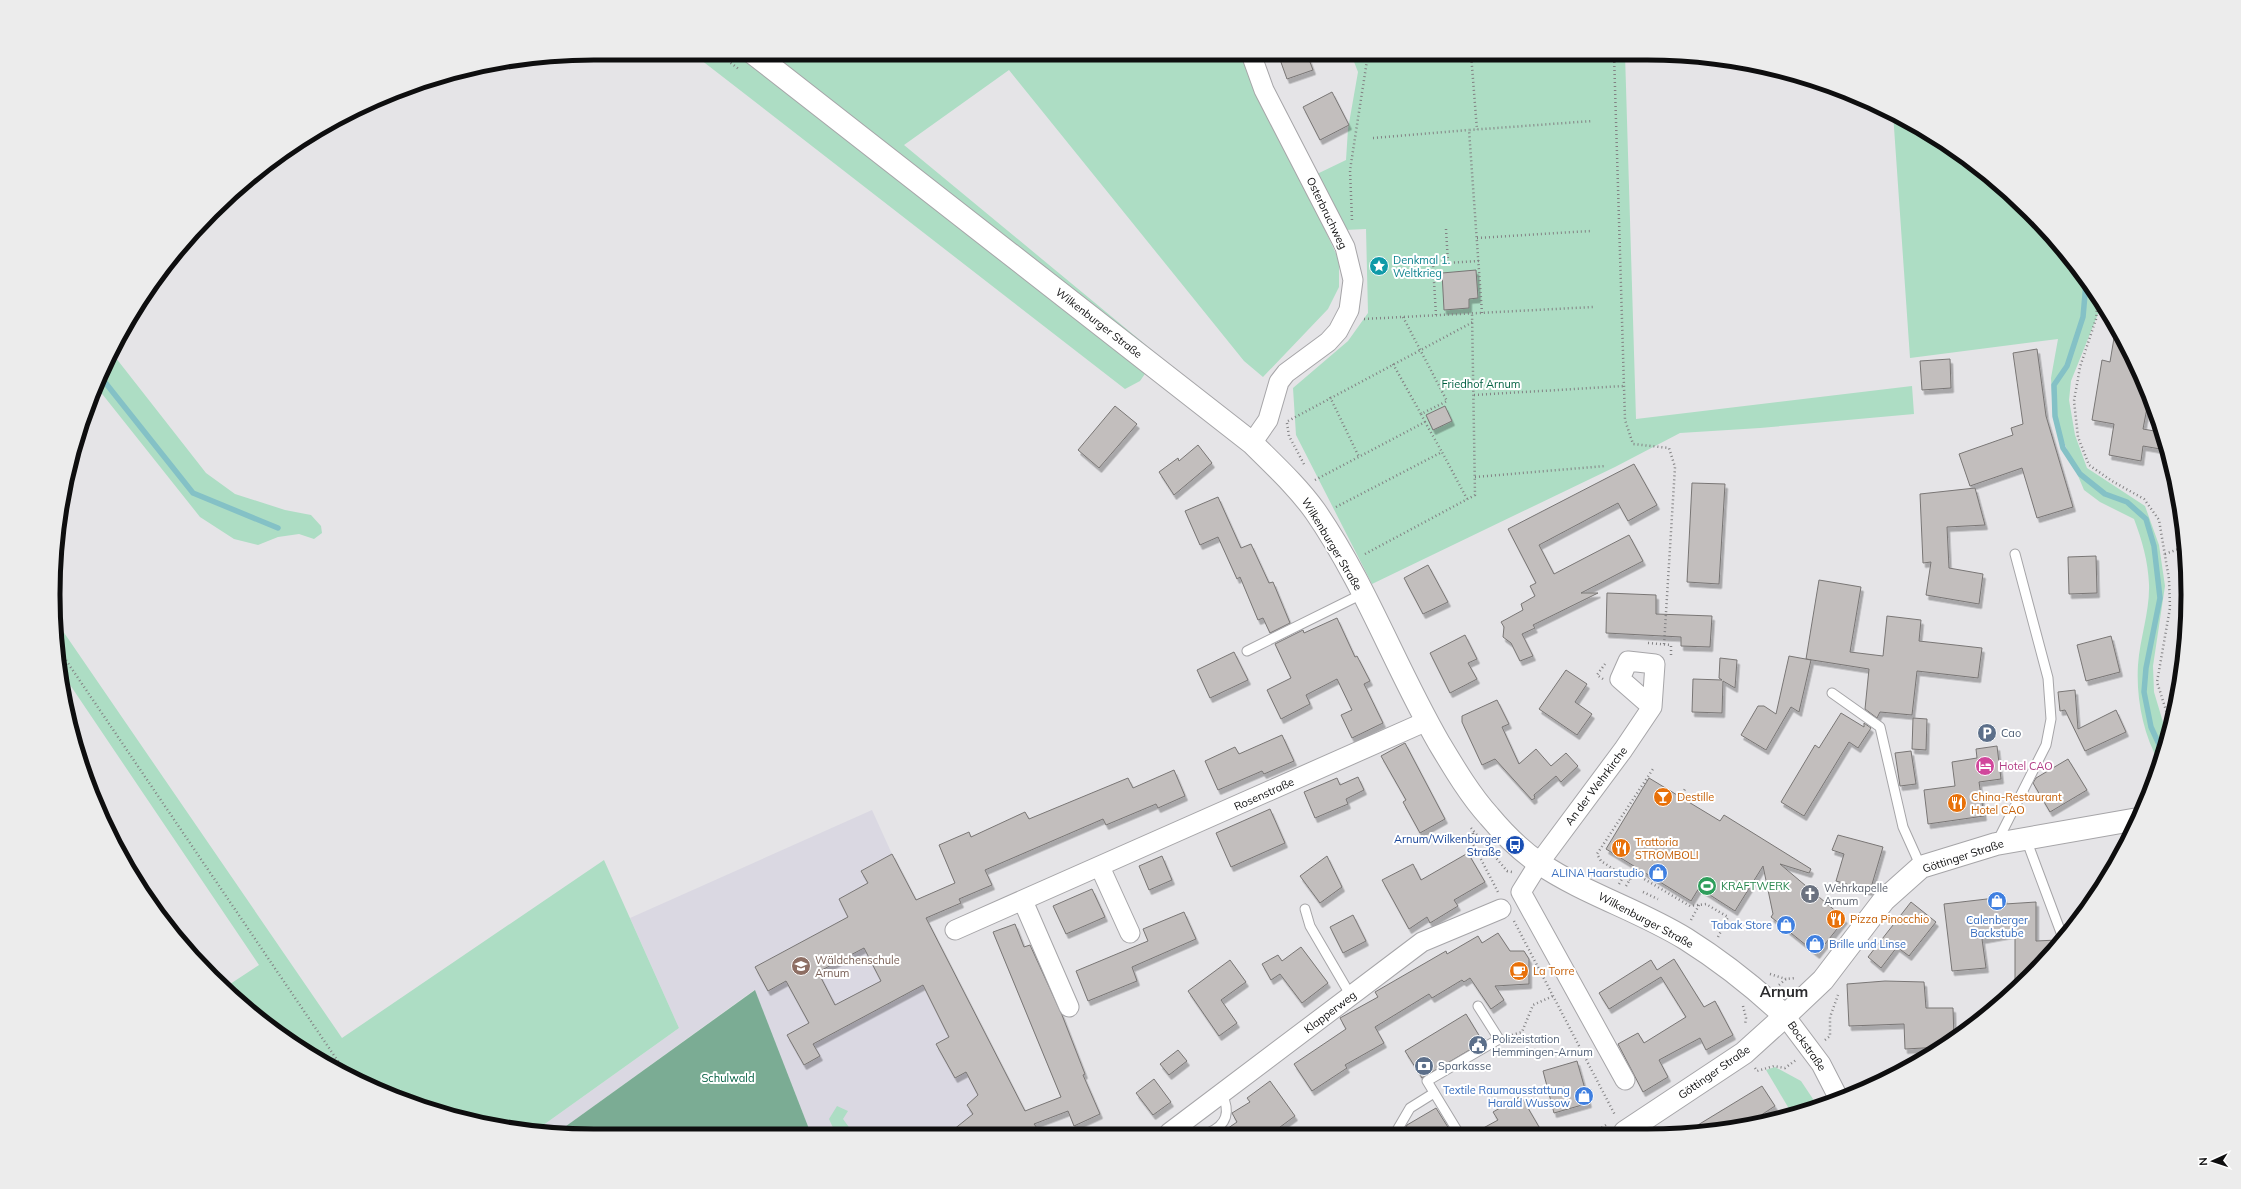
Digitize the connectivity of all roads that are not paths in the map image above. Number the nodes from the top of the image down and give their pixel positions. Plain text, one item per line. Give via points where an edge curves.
1 (762, 60) edge
2 (1253, 60) edge
3 (1252, 443) junction
4 (2015, 554) dead end
5 (1362, 594) junction
6 (1247, 651) dead end
7 (1832, 693) dead end
8 (1652, 707) junction
9 (1426, 721) junction
10 (2131, 820) edge
11 (2026, 839) junction
12 (1996, 844) junction
13 (1539, 863) junction
14 (1100, 867) junction
15 (1921, 868) junction
16 (1023, 901) junction
17 (1305, 909) dead end
18 (1505, 909) road end
19 (955, 930) dead end
20 (2061, 932) edge
21 (1130, 933) dead end
22 (1351, 996) junction
23 (1478, 1006) dead end
24 (1069, 1007) dead end
25 (1785, 1016) junction
26 (1625, 1080) dead end
27 (1434, 1092) junction
28 (1222, 1094) junction
29 (1836, 1094) edge
30 (1621, 1125) edge
31 (1178, 1129) edge
32 (1215, 1129) edge
33 (1398, 1129) edge
34 (1456, 1129) edge

1 - 3 main road, Wilkenburger Straße
2 - 3 street, Osterbruchweg via 1264,90 1345,247 1353,280 1349,310 1338,332 1278,382 1268,420
3 - 5 main road, Wilkenburger Straße via 1296,486 1316,512
4 - 12 lane via 2048,678 2051,719 2046,745
5 - 6 lane
5 - 9 main road, Wilkenburger Straße
7 - 15 lane via 1880,727 1903,827
8 - 8 street via 1620,679 1628,661 1655,664
8 - 13 street, An der Wehrkirche
9 - 13 main road, Wilkenburger Straße via 1453,766 1487,814 1515,845
9 - 14 street, Rosenstraße
10 - 11 main road, Göttinger Straße
11 - 12 main road, Göttinger Straße
11 - 20 lane
12 - 15 main road, Göttinger Straße
13 - 25 main road, Wilkenburger Straße via 1686,940 1766,998
13 - 26 street via 1521,892
14 - 16 street, Rosenstraße
14 - 21 street
15 - 25 main road, Göttinger Straße via 1884,900 1823,980
16 - 19 street, Rosenstraße
16 - 24 street
17 - 22 lane via 1310,926
18 - 22 street, Klapperweg via 1422,942
22 - 28 street, Klapperweg
23 - 27 lane via 1499,1039 1427,1081
25 - 29 street, Bockstraße via 1821,1064
25 - 30 main road, Göttinger Straße via 1744,1053
27 - 33 lane via 1410,1108
27 - 34 lane
28 - 31 street, Klapperweg
28 - 32 lane via 1228,1107 1225,1118

